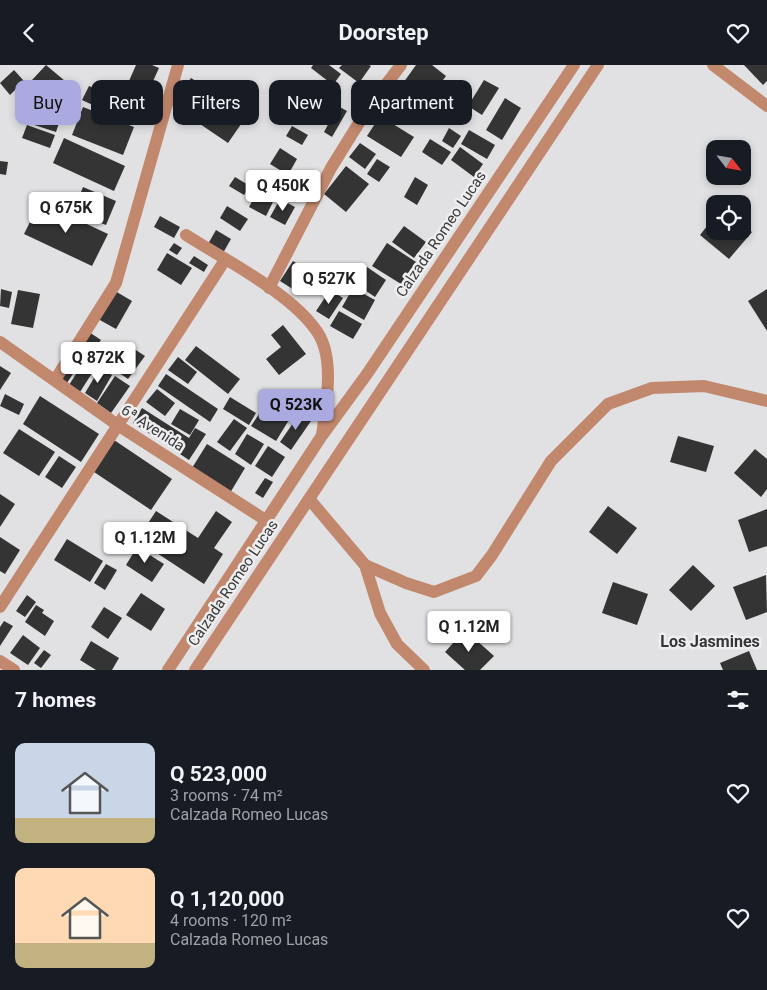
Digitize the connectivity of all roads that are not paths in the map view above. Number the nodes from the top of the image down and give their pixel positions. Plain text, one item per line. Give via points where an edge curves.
1 (178, 65) edge
2 (401, 65) edge
3 (574, 65) edge
4 (598, 65) edge
5 (713, 65) edge
6 (767, 105) edge
7 (186, 235) dead end
8 (225, 260) junction
9 (269, 288) junction
10 (0, 342) edge
11 (55, 380) junction
12 (767, 401) edge
13 (119, 426) junction
14 (321, 437) junction
15 (310, 500) junction
16 (267, 521) junction
17 (365, 565) junction
18 (0, 607) edge
19 (0, 661) edge
20 (14, 670) edge
21 (168, 670) edge
22 (195, 670) edge
23 (424, 670) edge

1 - 11 street via 116,283
2 - 9 street via 370,105 331,168
3 - 14 street, Calzada Romeo Lucas
4 - 15 street, Calzada Romeo Lucas via 383,385
5 - 6 street
7 - 8 street
8 - 9 street
8 - 13 street
9 - 14 street via 297,309 318,334 326,359 328,387
10 - 11 street, 6ª Avenida
11 - 13 street, 6ª Avenida
12 - 17 street via 704,386 652,388 608,404 552,461 476,576 434,592
13 - 16 street, 6ª Avenida
13 - 18 street
14 - 16 street, Calzada Romeo Lucas
15 - 17 street
15 - 22 street, Calzada Romeo Lucas
16 - 21 street, Calzada Romeo Lucas
17 - 23 street via 380,613 396,644
19 - 20 street

